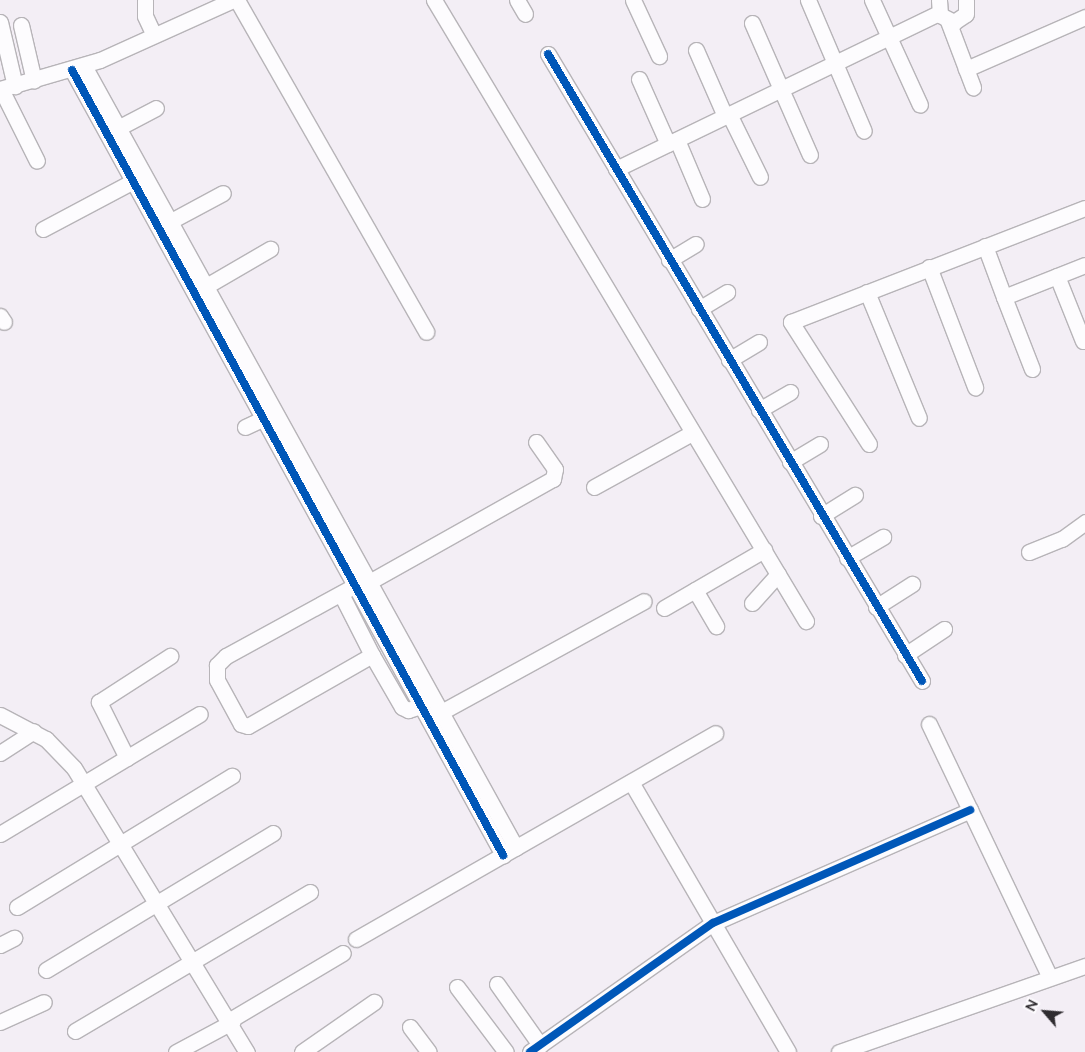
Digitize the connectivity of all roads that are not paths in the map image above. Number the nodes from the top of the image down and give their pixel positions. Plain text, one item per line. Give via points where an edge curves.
1 (145, 0) edge
2 (434, 0) edge
3 (518, 0) edge
4 (633, 0) edge
5 (808, 0) edge
6 (872, 0) edge
7 (966, 0) edge
8 (228, 1) edge
9 (942, 11) edge
10 (526, 14) dead end
11 (1085, 17) edge
12 (0, 22) edge
13 (752, 23) dead end
14 (21, 25) dead end
15 (154, 35) junction
16 (889, 37) junction
17 (696, 50) dead end
18 (548, 54) dead end
19 (659, 56) dead end
20 (835, 63) junction
21 (78, 68) junction
22 (966, 69) junction
23 (639, 78) dead end
24 (34, 81) junction
25 (973, 87) dead end
26 (5, 88) edge
27 (780, 90) junction
28 (920, 105) dead end
29 (97, 108) junction
30 (156, 108) dead end
31 (727, 115) junction
32 (116, 128) junction
33 (864, 131) dead end
34 (672, 142) junction
35 (810, 155) dead end
36 (37, 161) dead end
37 (616, 170) junction
38 (760, 177) dead end
39 (137, 179) junction
40 (222, 193) dead end
41 (702, 199) dead end
42 (1085, 208) edge
43 (169, 222) junction
44 (43, 229) dead end
45 (696, 244) dead end
46 (985, 246) junction
47 (270, 250) dead end
48 (670, 260) junction
49 (1085, 265) edge
50 (929, 267) junction
51 (1057, 276) junction
52 (199, 291) junction
53 (727, 292) dead end
54 (867, 292) junction
55 (1004, 297) junction
56 (699, 309) junction
57 (426, 332) dead end
58 (1083, 341) dead end
59 (759, 342) dead end
60 (729, 360) junction
61 (1032, 369) dead end
62 (975, 387) dead end
63 (790, 392) dead end
64 (759, 410) junction
65 (269, 416) junction
66 (919, 418) dead end
67 (245, 427) dead end
68 (692, 433) junction
69 (536, 442) dead end
70 (820, 444) dead end
71 (869, 444) dead end
72 (790, 462) junction
73 (594, 487) dead end
74 (855, 495) dead end
75 (822, 516) junction
76 (1085, 522) edge
77 (884, 537) dead end
78 (764, 550) junction
79 (1029, 552) dead end
80 (847, 558) junction
81 (778, 574) junction
82 (912, 584) dead end
83 (360, 586) junction
84 (695, 590) junction
85 (341, 594) junction
86 (644, 601) dead end
87 (752, 603) dead end
88 (876, 607) junction
89 (664, 608) dead end
90 (806, 621) dead end
91 (716, 626) dead end
92 (944, 630) dead end
93 (372, 655) junction
94 (905, 655) junction
95 (170, 656) dead end
96 (922, 681) dead end
97 (420, 706) junction
98 (0, 714) edge
99 (200, 714) dead end
100 (435, 716) junction
101 (929, 724) dead end
102 (34, 731) junction
103 (715, 733) dead end
104 (0, 753) edge
105 (127, 758) junction
106 (232, 776) dead end
107 (631, 782) junction
108 (83, 783) junction
109 (970, 810) junction
110 (273, 833) dead end
111 (0, 834) edge
112 (118, 844) junction
113 (509, 851) junction
114 (310, 892) dead end
115 (156, 903) junction
116 (17, 907) dead end
117 (713, 923) junction
118 (14, 938) dead end
119 (356, 939) dead end
120 (0, 945) edge
121 (343, 953) dead end
122 (192, 962) junction
123 (1085, 966) edge
124 (46, 970) dead end
125 (1049, 976) junction
126 (497, 984) dead end
127 (457, 987) dead end
128 (44, 1002) dead end
129 (374, 1002) dead end
130 (231, 1021) junction
131 (0, 1022) edge
132 (410, 1027) dead end
133 (75, 1031) dead end
134 (535, 1048) edge
135 (176, 1052) edge
136 (248, 1052) edge
137 (302, 1052) edge
138 (429, 1052) edge
139 (506, 1052) edge
140 (788, 1052) edge
141 (839, 1052) edge

1 - 15 street via 145,16
2 - 68 street
3 - 10 street
4 - 19 street
5 - 20 street
6 - 16 street
7 - 9 street via 963,17
8 - 15 street
8 - 57 street
9 - 16 street
9 - 22 street
11 - 22 street
12 - 26 street
13 - 27 street
14 - 24 street
15 - 21 street
16 - 20 street
16 - 28 street
17 - 31 street
18 - 37 street
20 - 27 street
20 - 33 street
21 - 24 street
21 - 29 street
22 - 25 street
23 - 34 street
24 - 26 street
26 - 36 street
27 - 31 street
27 - 35 street
29 - 32 street
29 - 39 street
30 - 32 street
31 - 34 street
31 - 38 street
32 - 39 street
34 - 37 street
34 - 41 street
37 - 48 street
39 - 43 street
39 - 44 street
39 - 52 street
40 - 43 street
42 - 46 street
43 - 52 street
45 - 48 street
46 - 50 street
46 - 55 street
47 - 52 street
48 - 56 street
49 - 51 street
50 - 54 street
50 - 62 street
51 - 55 street
51 - 58 street
52 - 65 street
53 - 56 street
54 - 66 street
54 - 71 street via 791,322
55 - 61 street
56 - 60 street
59 - 60 street
60 - 64 street
63 - 64 street
64 - 72 street
65 - 67 street
65 - 83 street
68 - 73 street
68 - 78 street
69 - 83 street via 555,470 553,479
70 - 72 street
72 - 75 street
74 - 75 street
75 - 80 street
76 - 79 street via 1062,539
77 - 80 street
78 - 81 street
78 - 84 street
80 - 88 street
81 - 87 street
81 - 90 street
82 - 88 street
83 - 85 street
83 - 97 street
83 - 100 street
84 - 89 street
84 - 91 street
85 - 93 street
85 - 93 street via 226,656 217,665 217,680 241,724 248,726
86 - 100 street
88 - 94 street
92 - 94 street
93 - 97 street via 402,707 408,710
94 - 96 street
95 - 105 street via 100,702
97 - 100 street
98 - 102 street
99 - 105 street
100 - 113 street
101 - 109 street
102 - 104 street
102 - 108 street via 66,758
103 - 107 street
105 - 108 street
106 - 112 street
107 - 113 street
107 - 117 street
108 - 111 street
108 - 112 street
109 - 117 street
109 - 125 street
110 - 115 street
112 - 115 street
112 - 116 street
113 - 119 street
114 - 122 street
115 - 122 street
115 - 124 street
117 - 134 street
117 - 140 street
118 - 120 street
121 - 130 street
122 - 130 street
122 - 133 street
123 - 125 street
125 - 141 street
126 - 134 street
127 - 139 street
128 - 131 street
129 - 137 street
130 - 135 street
130 - 136 street
132 - 138 street

